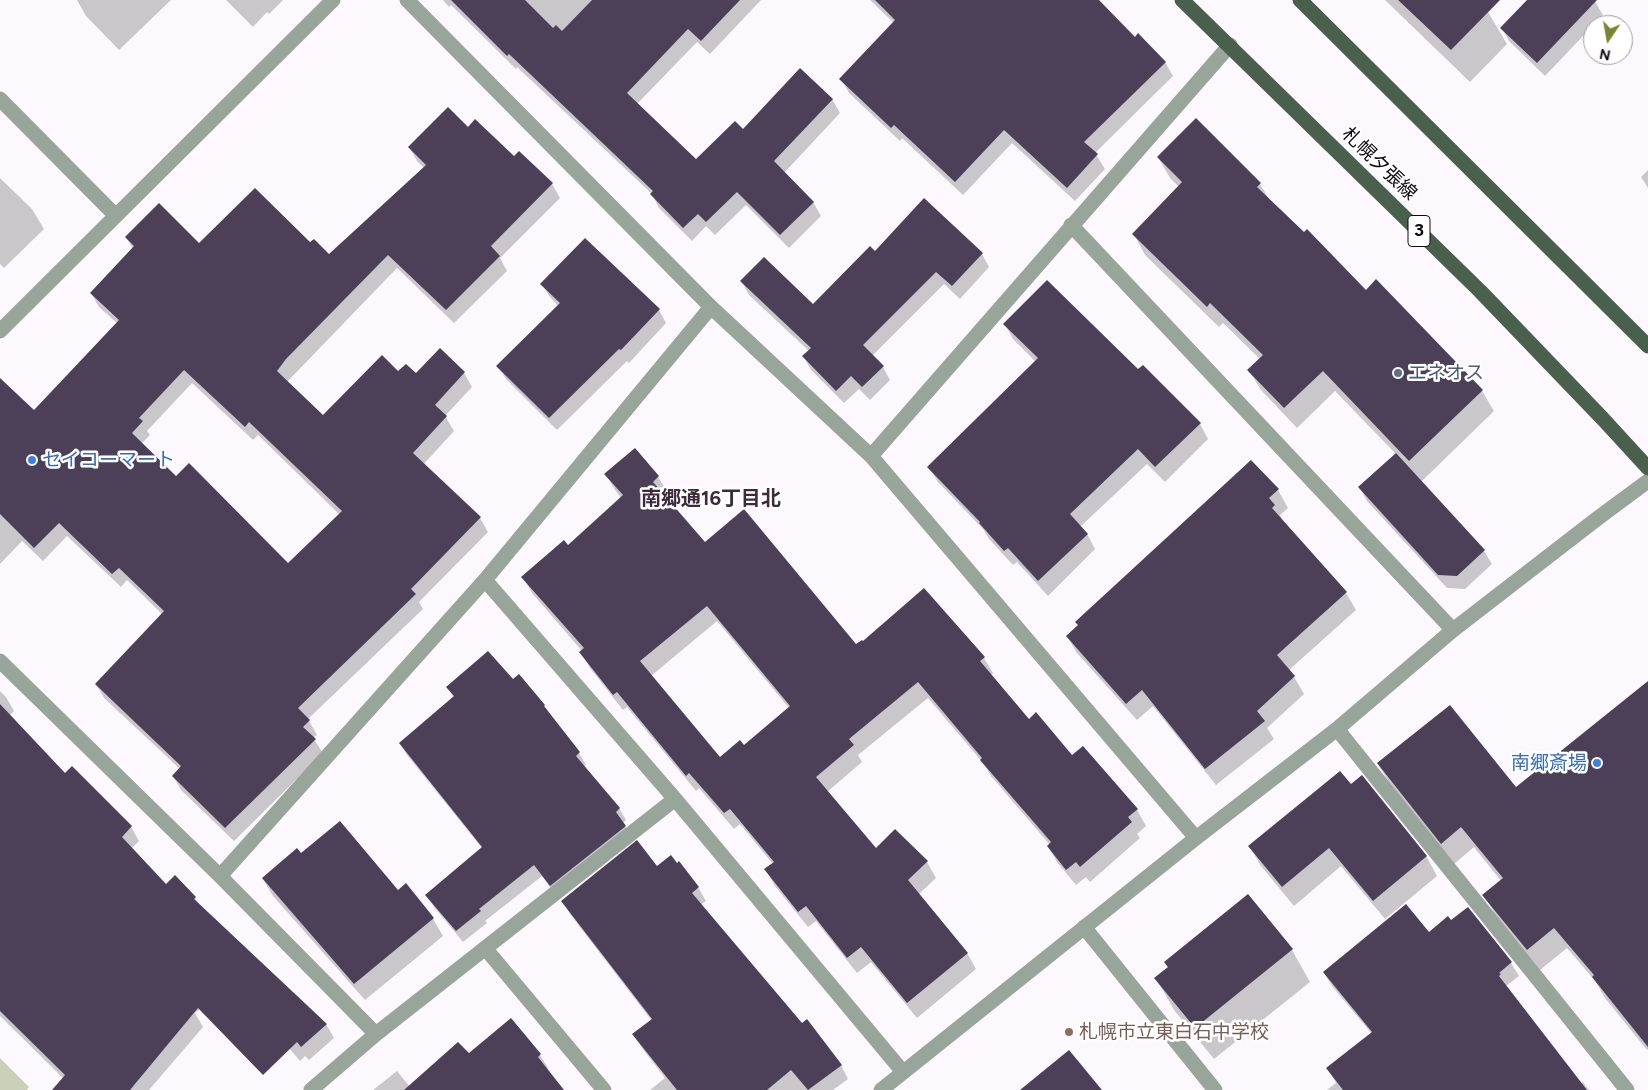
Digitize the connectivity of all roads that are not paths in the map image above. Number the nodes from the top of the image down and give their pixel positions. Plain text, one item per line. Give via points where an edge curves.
1 (333, 0) edge
2 (407, 0) edge
3 (1182, 0) edge
4 (1300, 0) edge
5 (1230, 45) junction
6 (0, 99) edge
7 (116, 216) junction
8 (1071, 225) junction
9 (711, 306) junction
10 (0, 331) edge
11 (1648, 346) edge
12 (871, 456) junction
13 (1648, 468) edge
14 (1648, 481) edge
15 (485, 580) junction
16 (1453, 630) junction
17 (0, 661) edge
18 (1337, 729) junction
19 (675, 799) junction
20 (1196, 838) junction
21 (220, 876) junction
22 (1084, 927) junction
23 (484, 948) junction
24 (376, 1034) junction
25 (903, 1072) junction
26 (311, 1090) edge
27 (604, 1090) edge
28 (881, 1090) edge
29 (1215, 1090) edge
30 (1627, 1090) edge

1 - 7 street
2 - 9 street
3 - 5 main road, 札幌夕張線 / 3
4 - 11 main road
5 - 8 street
5 - 13 main road, 札幌夕張線 / 3 via 1480,291
6 - 7 street
7 - 10 street
8 - 12 street
8 - 16 street
9 - 12 street
9 - 15 street
12 - 20 street
14 - 16 street
15 - 19 street
15 - 21 street
16 - 18 street
17 - 21 street
18 - 20 street
18 - 30 street
19 - 23 street
19 - 25 street
20 - 22 street
21 - 24 street
22 - 25 street
22 - 29 street
23 - 24 street
23 - 27 street
24 - 26 street
25 - 28 street

